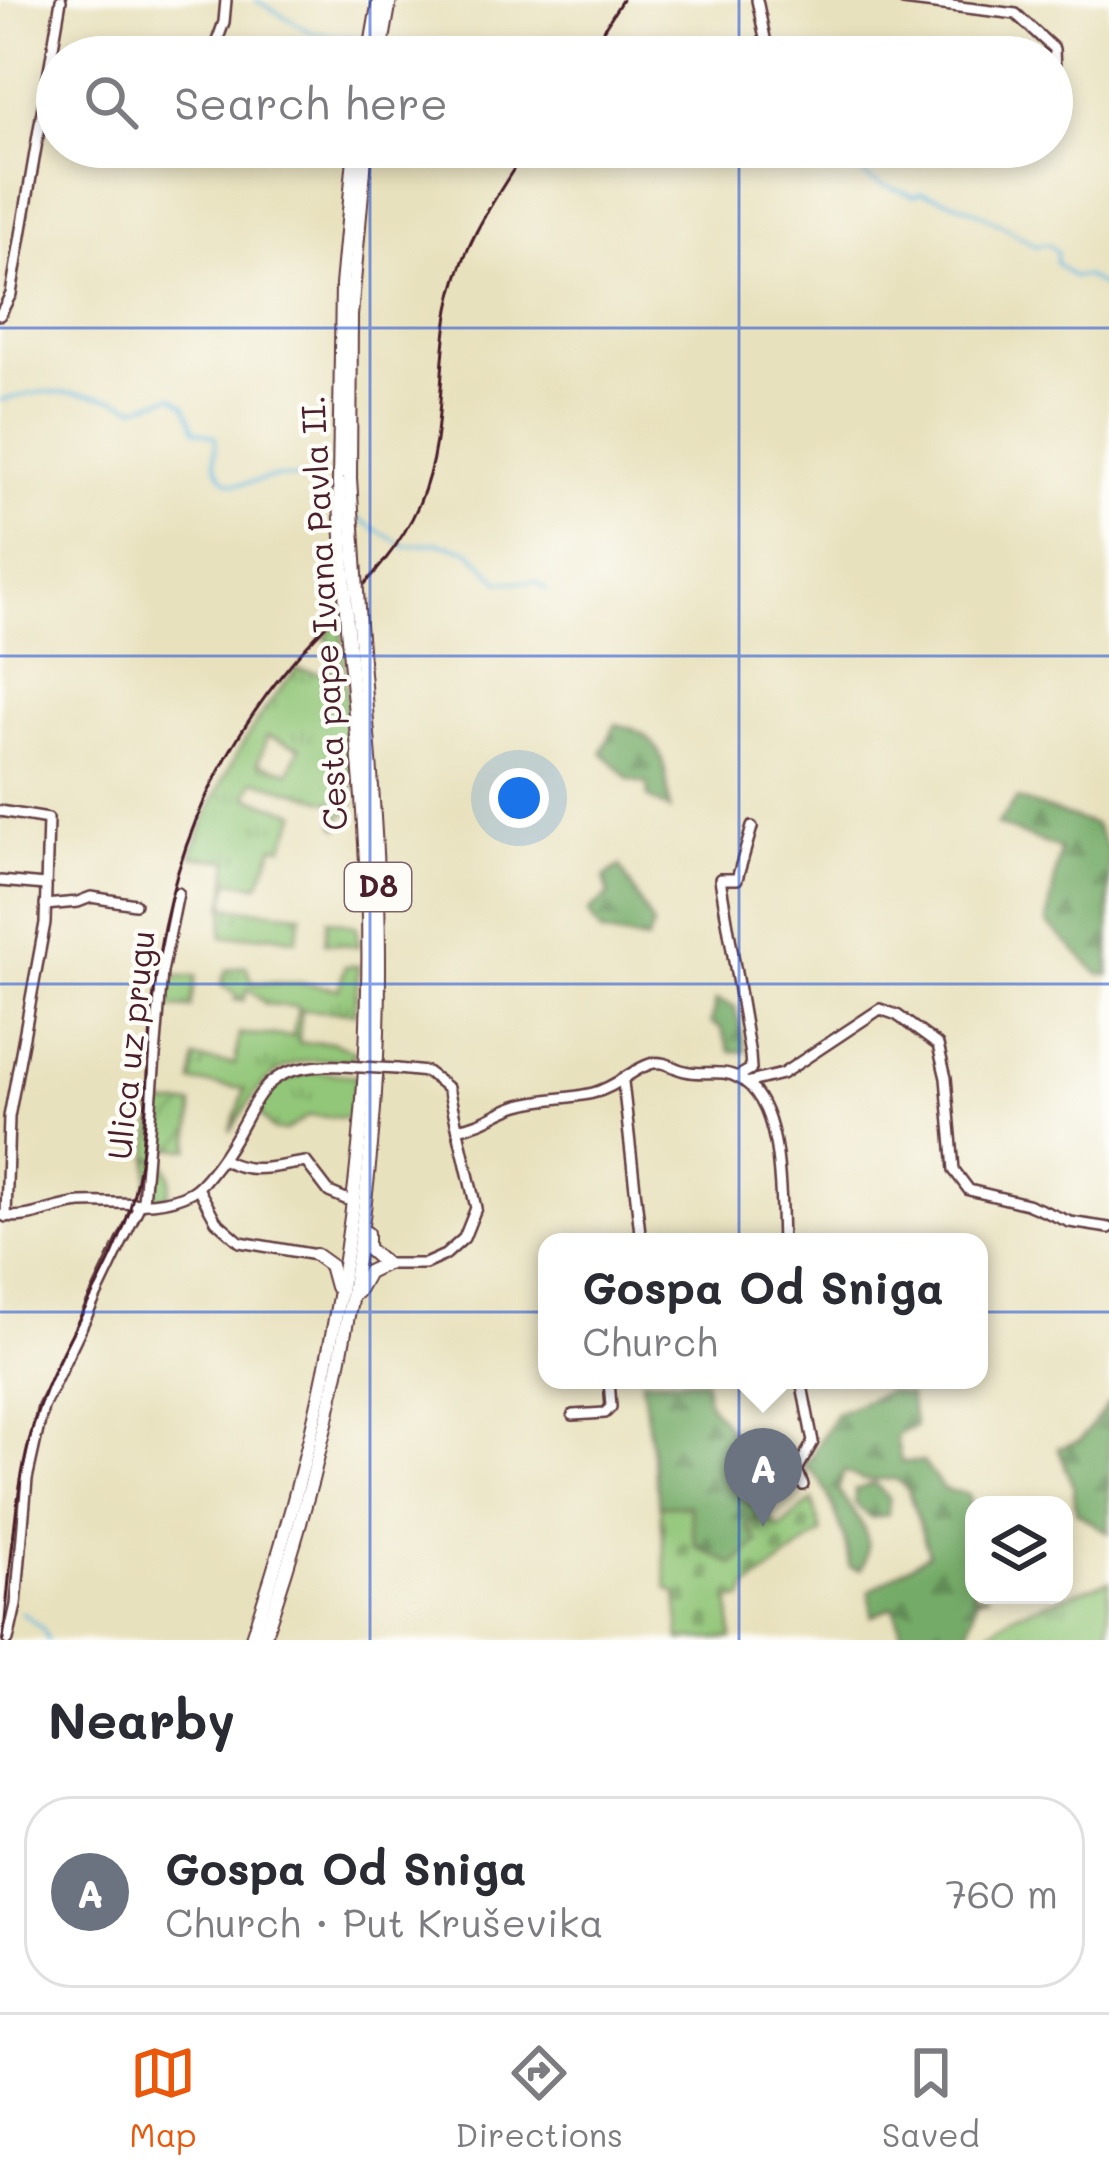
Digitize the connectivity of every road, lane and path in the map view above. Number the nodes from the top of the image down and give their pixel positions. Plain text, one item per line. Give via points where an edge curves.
1 (61, 0) edge
2 (226, 0) edge
3 (379, 0) edge
4 (390, 0) edge
5 (757, 0) edge
6 (903, 0) edge
7 (55, 36) edge
8 (219, 36) edge
9 (373, 36) edge
10 (384, 36) edge
11 (764, 36) edge
12 (1040, 36) edge
13 (36, 147) edge
14 (353, 168) edge
15 (364, 168) edge
16 (0, 315) edge
17 (344, 480) junction
18 (0, 811) edge
19 (752, 827) dead end
20 (0, 881) edge
21 (45, 885) junction
22 (178, 893) dead end
23 (45, 904) junction
24 (135, 904) dead end
25 (742, 1080) junction
26 (623, 1082) junction
27 (460, 1129) junction
28 (222, 1159) junction
29 (197, 1188) junction
30 (142, 1202) junction
31 (356, 1211) junction
32 (3, 1216) edge
33 (1109, 1228) edge
34 (639, 1233) edge
35 (781, 1233) edge
36 (316, 1256) junction
37 (385, 1264) junction
38 (344, 1305) junction
39 (610, 1389) edge
40 (803, 1389) edge
41 (573, 1415) dead end
42 (803, 1485) dead end
43 (8, 1640) edge
44 (250, 1640) edge
45 (262, 1640) edge

1 - 7 street
2 - 8 street
3 - 9 main road
4 - 10 main road
5 - 11 street
6 - 12 street via 1016,14
13 - 16 street via 11,294
14 - 17 main road, Cesta pape Ivana Pavla II. / D8 via 342,285
15 - 17 main road, Cesta pape Ivana Pavla II. / D8
17 - 31 main road, Cesta pape Ivana Pavla II. / D8, bridge via 368,951
18 - 21 street via 48,819
19 - 25 street via 737,879 720,879 750,1055
20 - 21 street
21 - 23 street
22 - 30 street, Ulica uz prugu via 162,972
23 - 24 street via 91,897
23 - 32 street via 9,1117
25 - 26 street via 651,1063
25 - 33 street via 782,1075 880,1010 897,1015 938,1045 954,1170 969,1190
25 - 35 street via 770,1117
26 - 27 street via 518,1105
26 - 34 street
27 - 28 street, bridge via 448,1088 428,1072 302,1065 275,1078
27 - 37 street via 476,1196 464,1238 425,1264
28 - 29 street
28 - 31 street via 256,1170 306,1162 328,1192
29 - 30 street
29 - 36 street via 240,1242
30 - 32 street
30 - 43 street via 44,1407
31 - 36 main road via 338,1245
31 - 37 main road via 367,1248
31 - 38 main road, Cesta pape Ivana Pavla II. / D8
36 - 38 main road via 334,1271
37 - 38 main road via 363,1277
38 - 44 main road, Cesta pape Ivana Pavla II. / D8
38 - 45 main road, Cesta pape Ivana Pavla II. / D8 via 315,1469
39 - 41 street via 605,1413
40 - 42 street via 813,1442 797,1470

